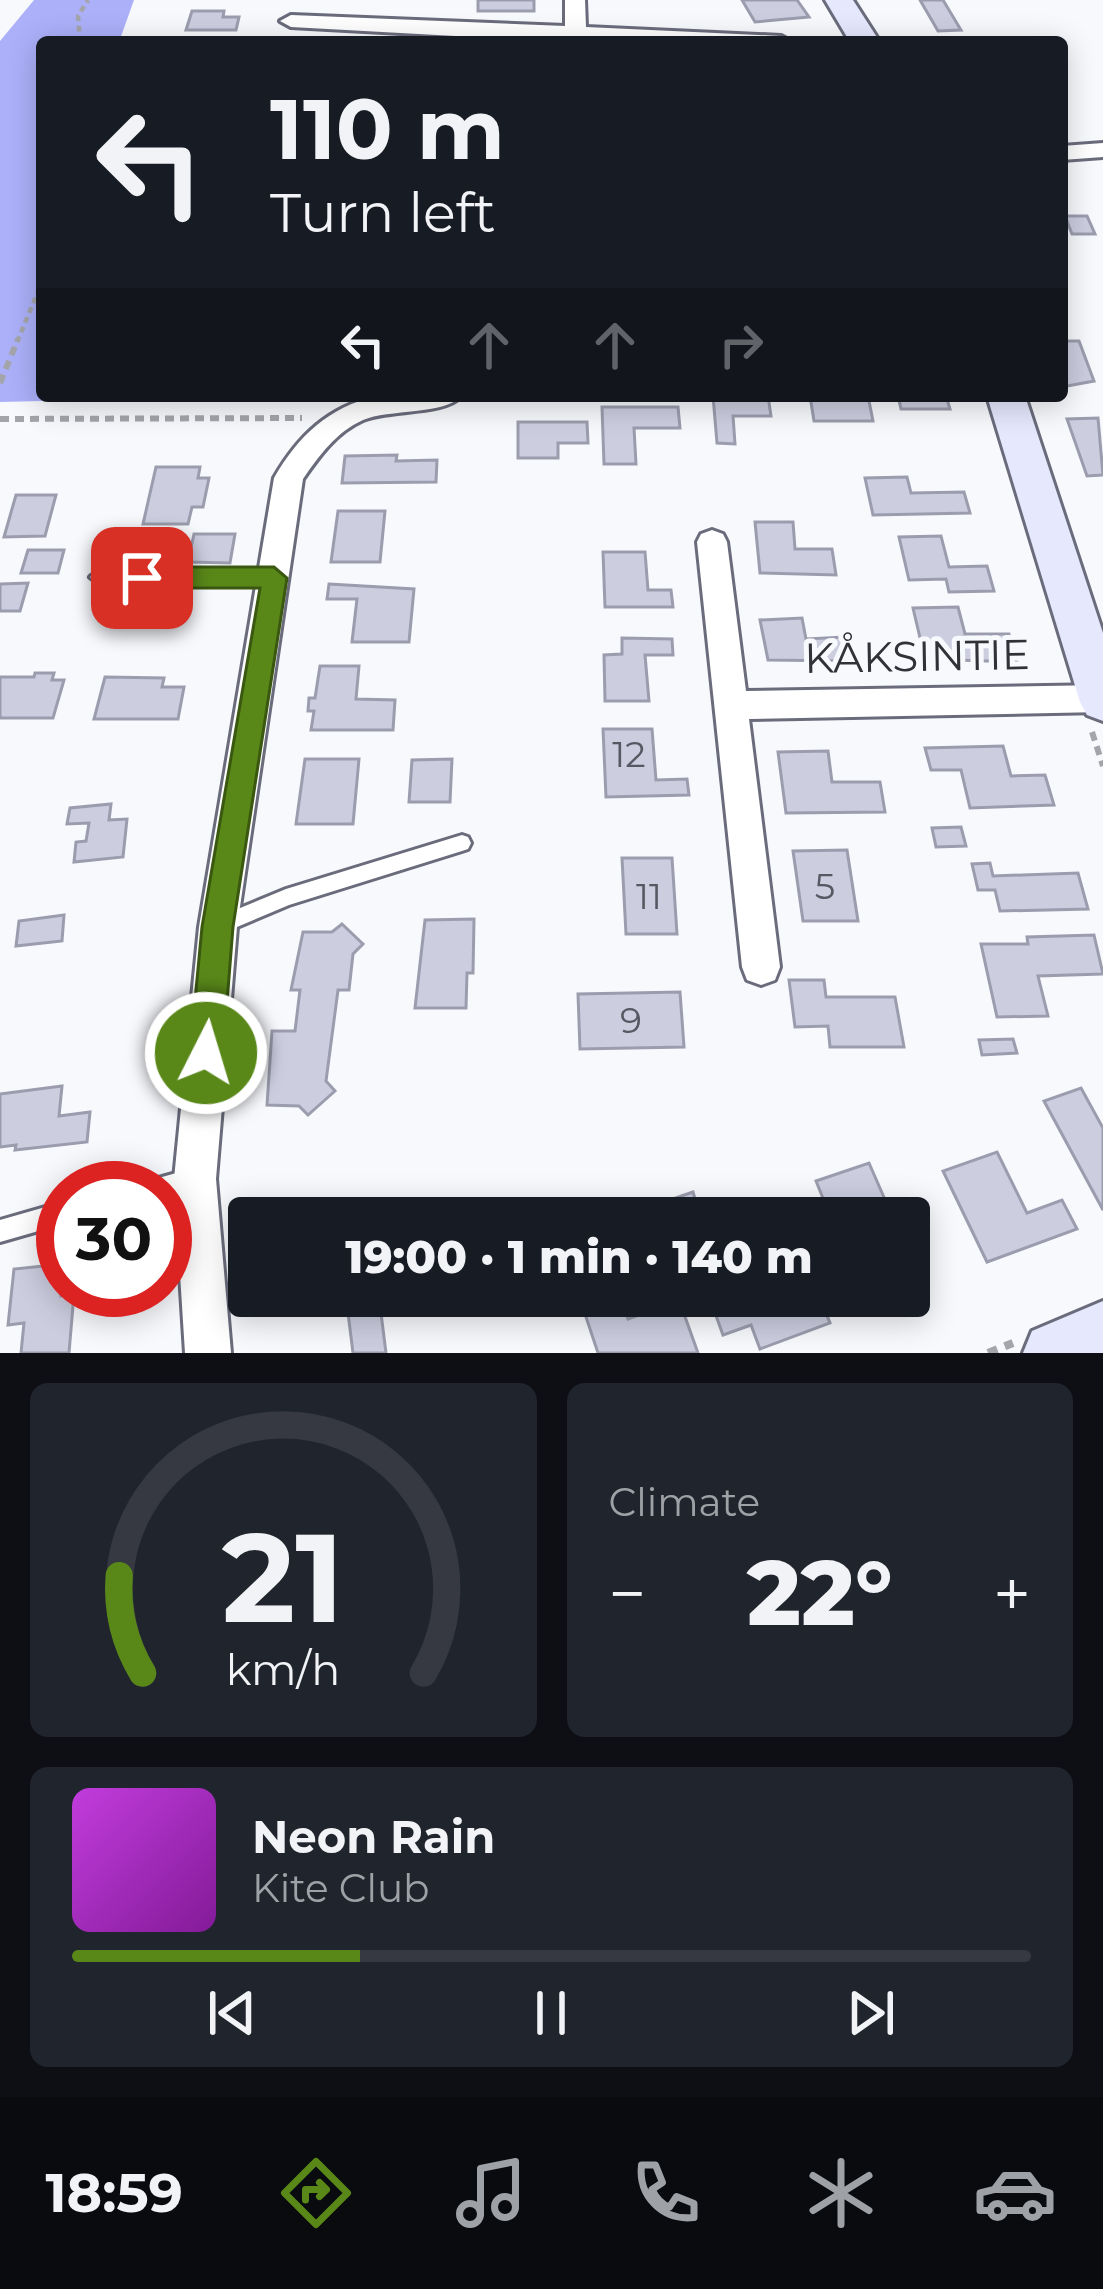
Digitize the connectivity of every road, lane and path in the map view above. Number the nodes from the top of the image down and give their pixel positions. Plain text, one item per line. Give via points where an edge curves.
1 (88, 0) edge
2 (575, 0) edge
3 (839, 0) edge
4 (291, 21) edge
5 (80, 36) edge
6 (542, 36) edge
7 (576, 36) edge
8 (862, 36) edge
9 (1103, 150) edge
10 (1068, 153) edge
11 (36, 296) edge
12 (0, 383) edge
13 (401, 402) edge
14 (1008, 402) edge
15 (0, 419) edge
16 (337, 419) junction
17 (712, 542) dead end
18 (98, 578) dead end
19 (274, 578) junction
20 (1102, 700) edge
21 (734, 705) junction
22 (462, 843) dead end
23 (218, 927) junction
24 (761, 967) dead end
25 (195, 1179) junction
26 (192, 1180) edge
27 (36, 1221) edge
28 (0, 1231) edge
29 (1103, 1332) edge
30 (208, 1353) edge
31 (1054, 1353) edge

1 - 5 path via 78,16
2 - 7 street
3 - 8 street
4 - 6 street
9 - 10 street
11 - 12 path
13 - 16 street
14 - 20 street
15 - 16 path
16 - 19 street via 316,434 289,478
17 - 21 street
18 - 19 lane
19 - 23 street
20 - 21 street, KÅKSINTIE
21 - 24 street
22 - 23 lane via 286,897
23 - 25 street
25 - 26 lane
25 - 30 street
27 - 28 lane
29 - 31 street

